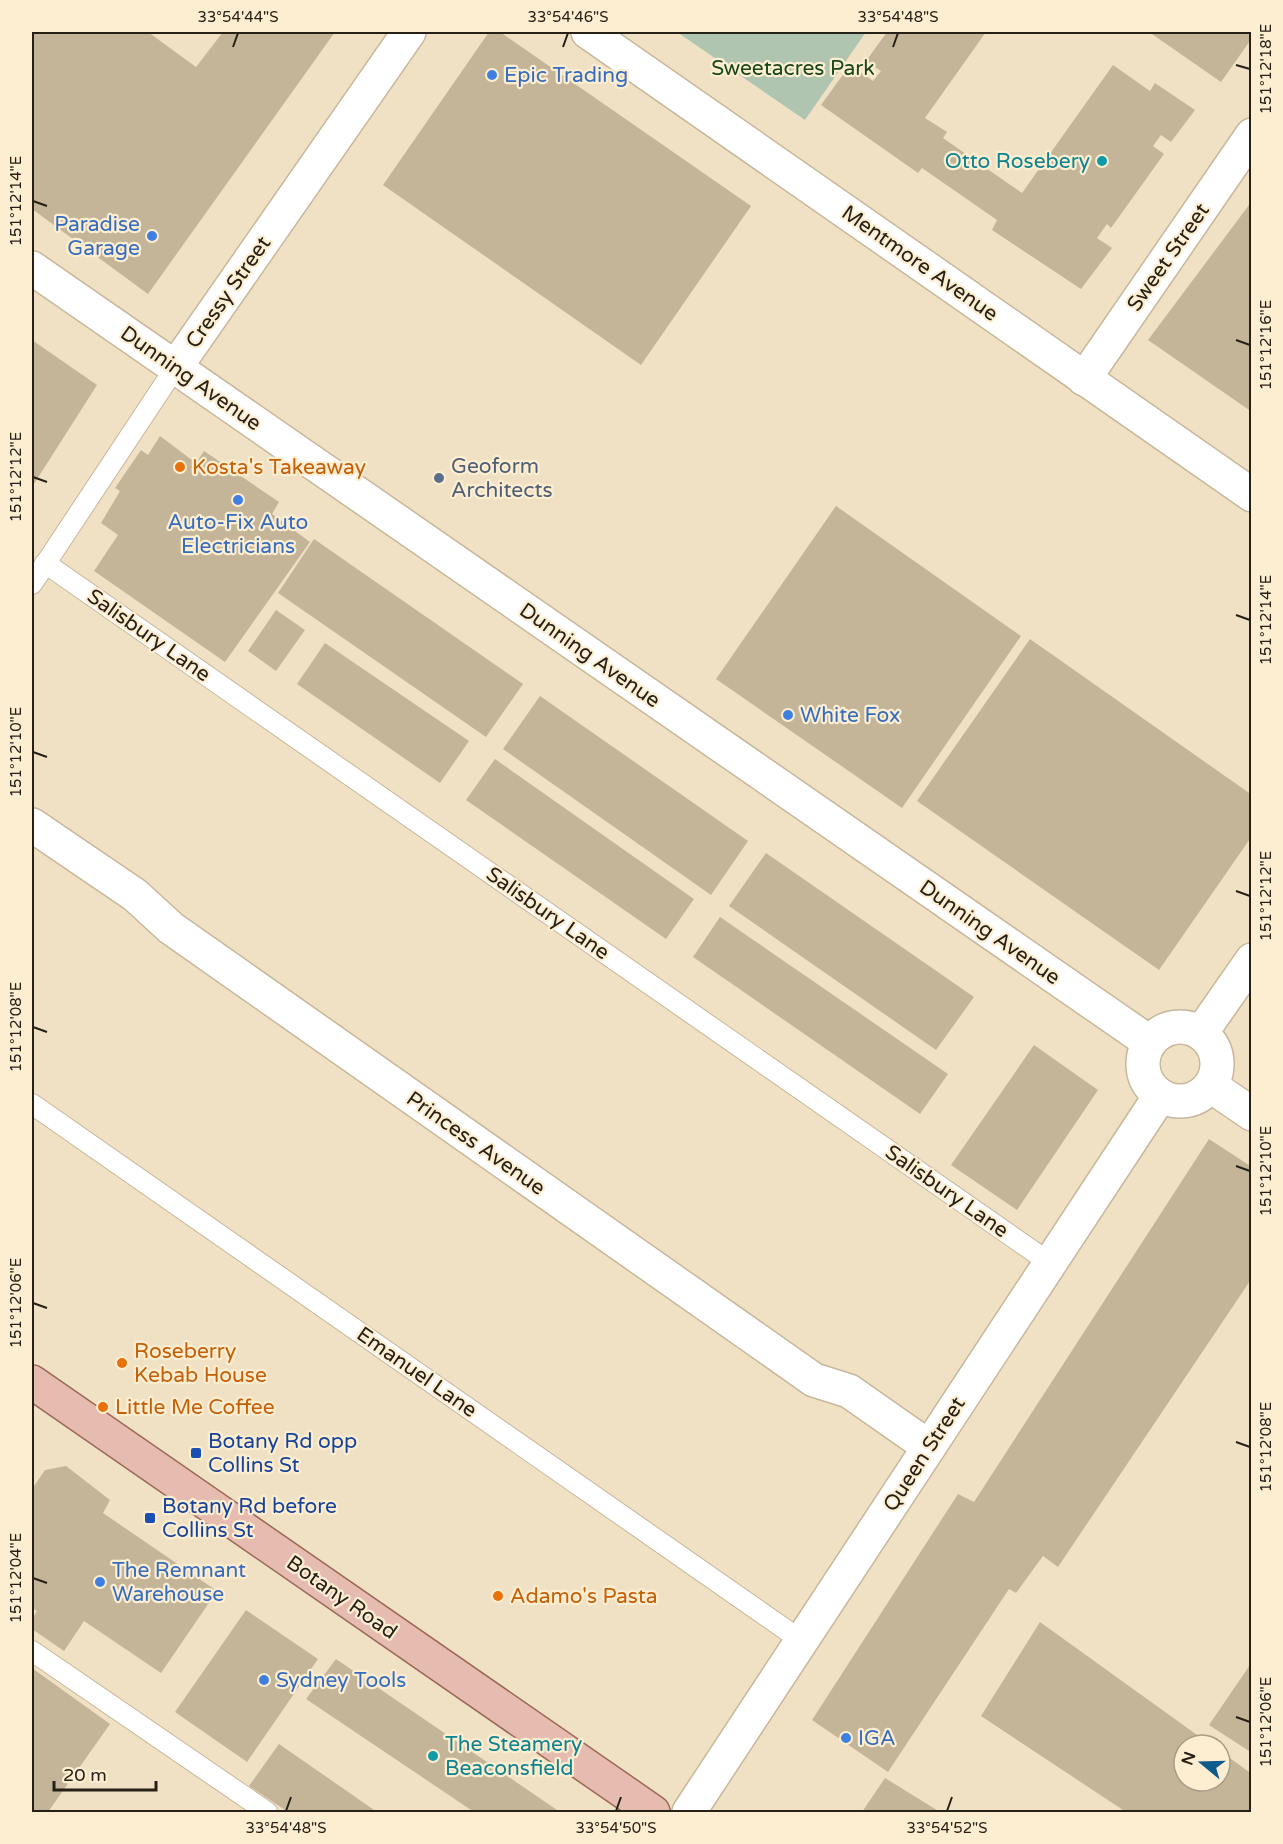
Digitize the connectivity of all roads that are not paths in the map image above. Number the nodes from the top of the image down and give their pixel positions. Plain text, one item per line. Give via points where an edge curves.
1 (409, 32) edge
2 (588, 32) edge
3 (1251, 135) edge
4 (32, 268) edge
5 (175, 368) junction
6 (1084, 379) junction
7 (1251, 495) edge
8 (45, 563) junction
9 (32, 584) edge
10 (32, 825) edge
11 (1251, 960) edge
12 (1201, 1033) junction
13 (1149, 1042) junction
14 (1211, 1086) junction
15 (1160, 1096) junction
16 (32, 1104) edge
17 (1251, 1114) edge
18 (1050, 1263) junction
19 (32, 1382) edge
20 (929, 1447) junction
21 (802, 1641) junction
22 (32, 1651) edge
23 (267, 1812) edge
24 (653, 1812) edge
25 (689, 1812) edge

1 - 5 street, Cressy Street
2 - 6 street, Mentmore Avenue
3 - 6 street, Sweet Street
4 - 5 street, Dunning Avenue
5 - 8 lane, Cressy Street
5 - 13 street, Dunning Avenue
6 - 7 street, Mentmore Avenue
8 - 9 lane, Cressy Street
8 - 18 lane, Salisbury Lane
10 - 20 street, Princess Avenue via 135,895 171,928 814,1380 849,1391
11 - 12 street
12 - 13 street via 1191,1028 1168,1029
12 - 14 street via 1212,1043 1217,1057 1217,1072
13 - 15 street via 1143,1056 1143,1071 1149,1086
14 - 15 street via 1193,1100 1170,1101
14 - 17 street
15 - 18 street, Queen Street
16 - 21 lane, Emanuel Lane
18 - 20 street, Queen Street
19 - 24 main road, Botany Road
20 - 21 street, Queen Street
21 - 25 street, Queen Street
22 - 23 lane

